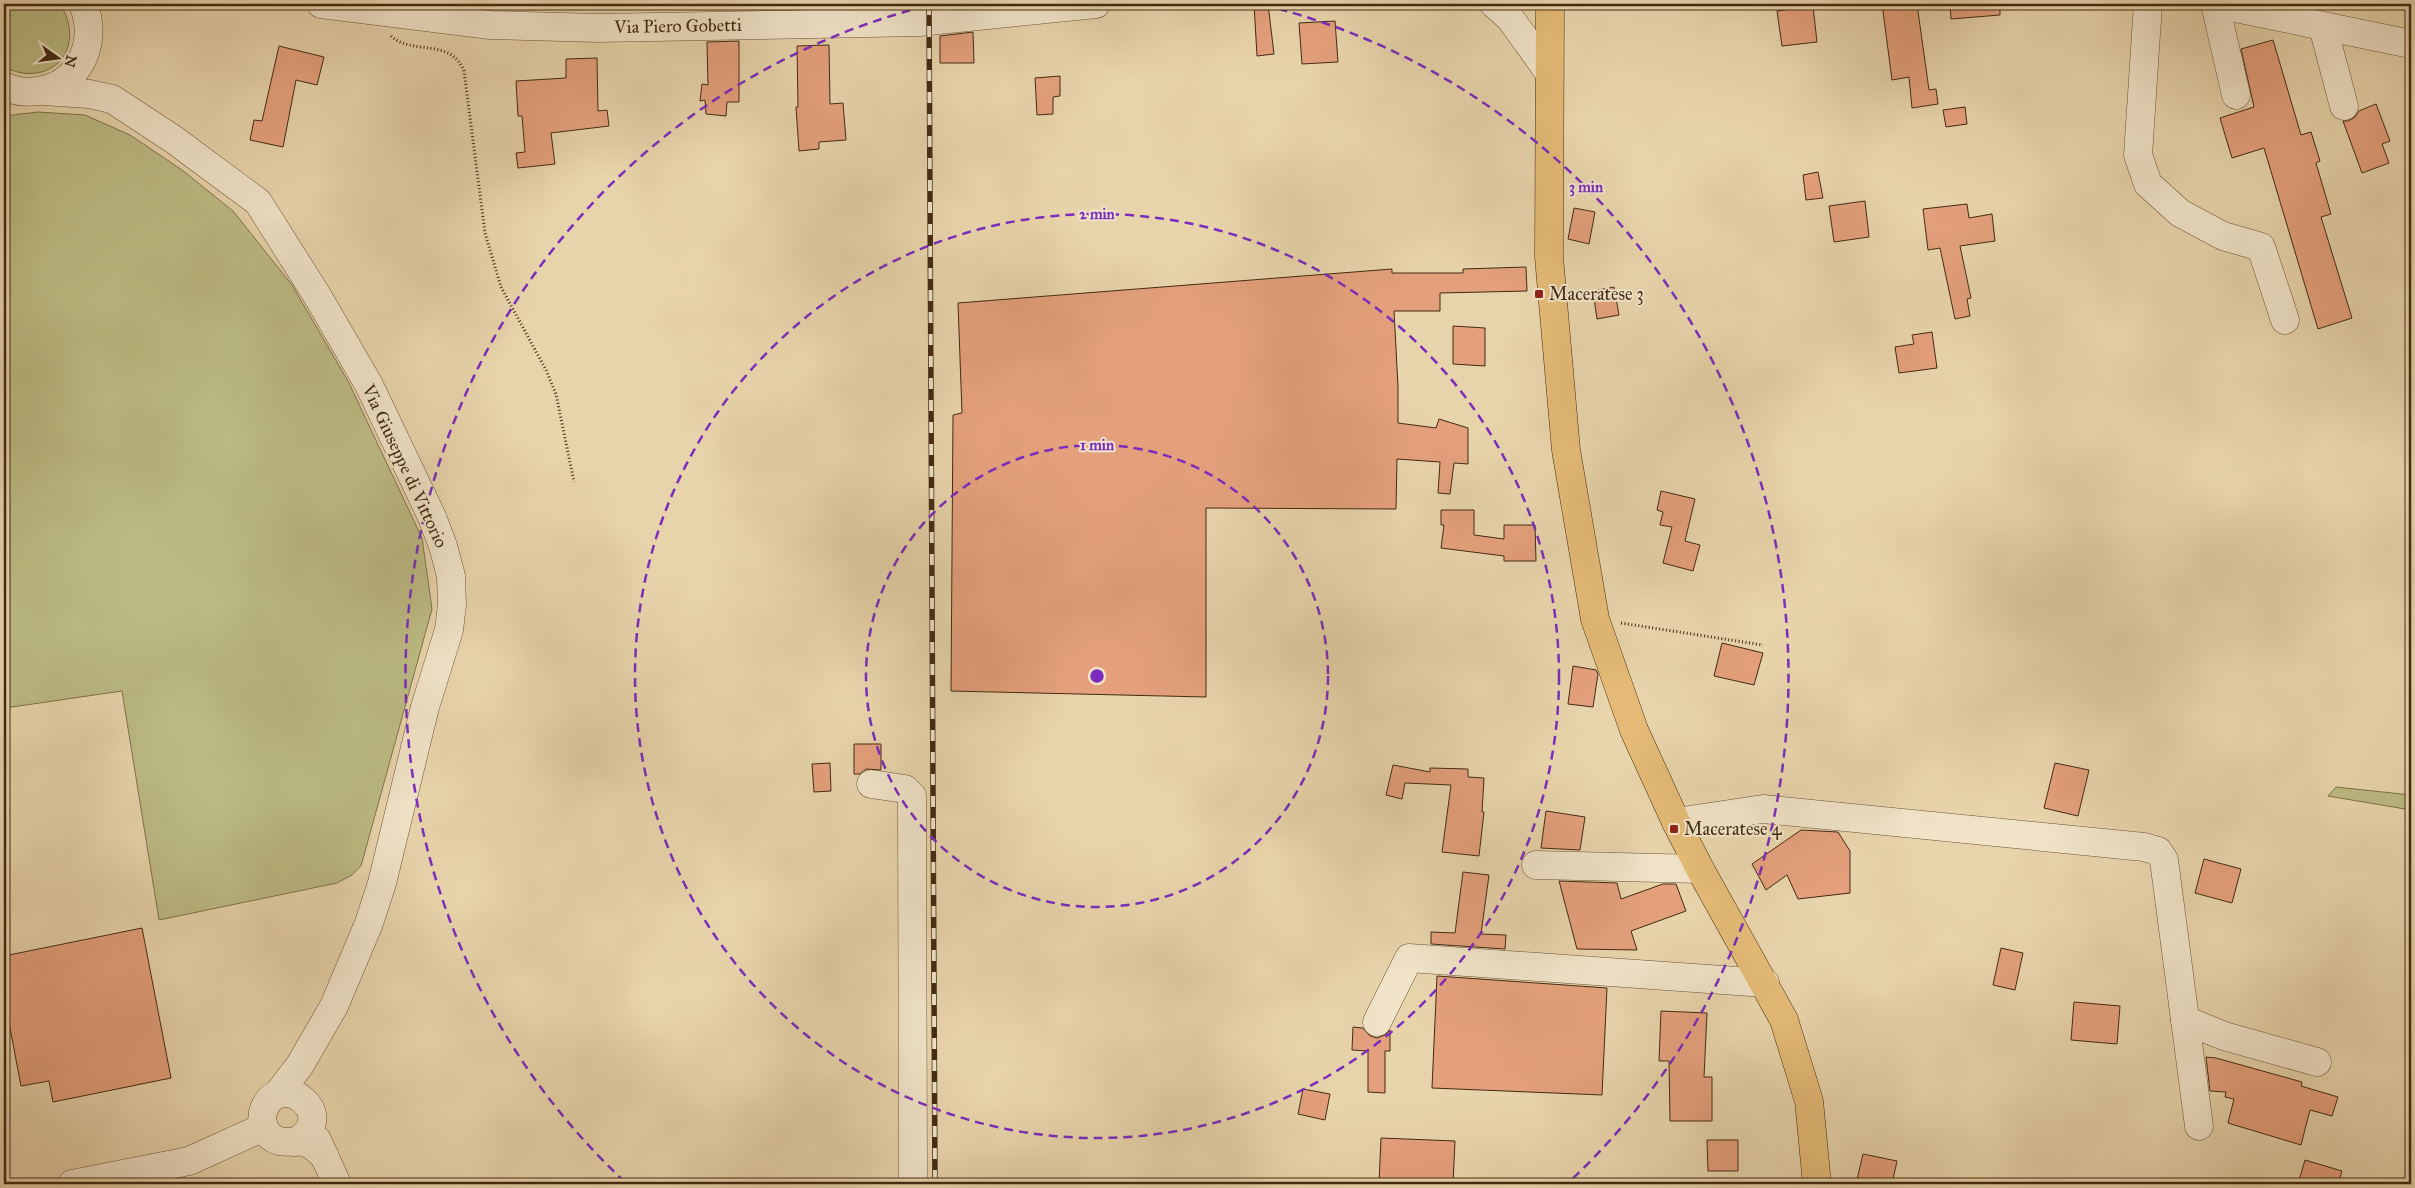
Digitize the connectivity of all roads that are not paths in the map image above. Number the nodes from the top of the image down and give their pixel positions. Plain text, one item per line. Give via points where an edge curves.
1 (83, 4) edge
2 (105, 4) edge
3 (321, 4) edge
4 (1096, 4) edge
5 (1494, 4) edge
6 (1550, 4) edge
7 (2148, 4) edge
8 (2216, 4) edge
9 (490, 14) edge
10 (2323, 27) junction
11 (89, 40) junction
12 (2411, 44) edge
13 (1548, 71) junction
14 (18, 91) edge
15 (2236, 95) dead end
16 (112, 100) junction
17 (2344, 106) dead end
18 (2285, 320) dead end
19 (872, 784) dead end
20 (1676, 822) junction
21 (1536, 865) dead end
22 (1700, 869) junction
23 (1765, 983) junction
24 (2185, 1020) junction
25 (1377, 1022) dead end
26 (317, 1036) junction
27 (2317, 1062) dead end
28 (277, 1096) junction
29 (303, 1122) junction
30 (2199, 1126) dead end
31 (264, 1127) junction
32 (177, 1174) edge
33 (72, 1184) edge
34 (337, 1184) edge
35 (914, 1184) edge
36 (1817, 1184) edge

1 - 11 street, Via Giuseppe di Vittorio via 88,17
2 - 11 street
3 - 9 street, Via Piero Gobetti via 384,12
4 - 9 street, Via Piero Gobetti via 920,22 599,28
5 - 13 street via 1510,18
6 - 13 main road
7 - 18 street via 2138,155 2148,184 2180,213 2223,236 2261,247
8 - 10 street
8 - 15 street
10 - 12 street
10 - 17 street
11 - 14 street via 81,64 71,76 58,85
11 - 16 street, Via Giuseppe di Vittorio via 101,82
13 - 20 main road via 1548,257 1566,450 1595,619 1634,730
14 - 16 street, Via Giuseppe di Vittorio via 89,94
16 - 26 street, Via Giuseppe di Vittorio via 246,191 266,212 369,385 432,517 451,576 449,630 426,707 382,883 359,950
19 - 35 street via 905,789 912,796
20 - 22 main road
20 - 24 street via 1763,808 2158,850 2164,860
21 - 22 street
22 - 23 main road
23 - 25 street via 1408,958
23 - 36 main road via 1784,1020 1809,1101
24 - 27 street via 2224,1036
24 - 30 street
26 - 28 street, Via Giuseppe di Vittorio
26 - 29 street, Via Giuseppe di Vittorio via 308,1070
28 - 29 street via 291,1093
28 - 31 street, Via Giuseppe di Vittorio via 263,1112
29 - 31 street via 287,1143 273,1139
29 - 34 street via 311,1144 325,1157
31 - 32 street via 189,1161
32 - 33 street

